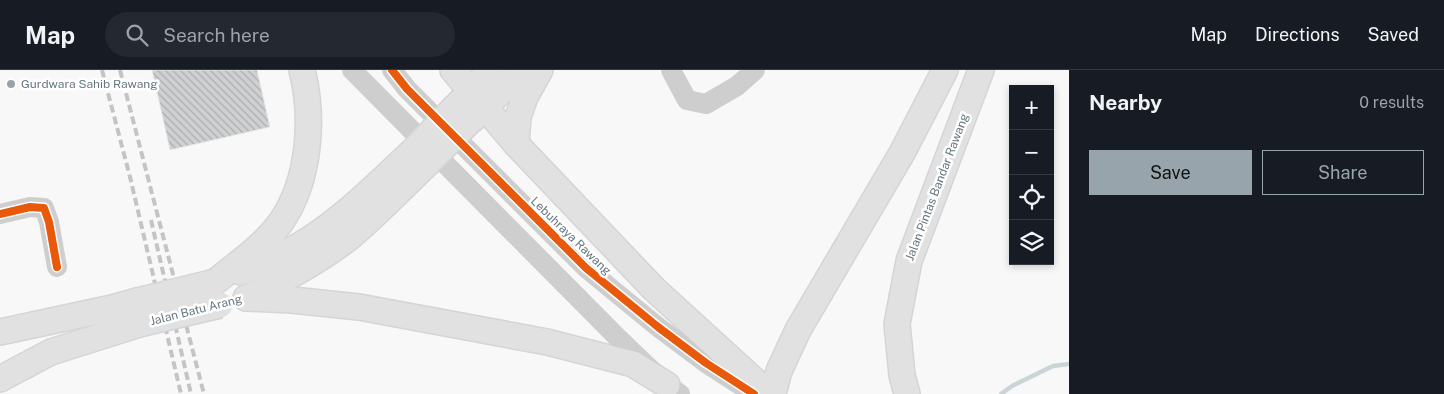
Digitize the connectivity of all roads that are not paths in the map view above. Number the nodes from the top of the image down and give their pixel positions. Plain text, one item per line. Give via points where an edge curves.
1 (302, 70) edge
2 (352, 70) edge
3 (392, 70) edge
4 (453, 70) edge
5 (491, 70) edge
6 (523, 70) edge
7 (540, 70) edge
8 (672, 70) edge
9 (755, 70) edge
10 (945, 70) edge
11 (981, 70) edge
12 (471, 106) junction
13 (516, 144) junction
14 (421, 157) junction
15 (0, 214) edge
16 (57, 267) dead end
17 (218, 294) junction
18 (246, 298) junction
19 (140, 312) junction
20 (0, 332) edge
21 (0, 380) edge
22 (667, 391) edge
23 (754, 394) edge
24 (771, 394) edge
25 (907, 394) edge

1 - 17 main road via 309,119 306,158 296,194 280,223
2 - 22 street
3 - 23 street, Lebuhraya Rawang via 586,268 658,327
4 - 12 main road
5 - 12 main road
6 - 12 main road
7 - 13 main road via 518,117
8 - 9 street via 688,100 706,104 737,86
10 - 24 main road via 902,154 798,330
11 - 25 main road, Jalan Pintas Bandar Rawang via 909,260 898,324 902,375
12 - 13 main road
12 - 14 main road, bridge
13 - 24 main road via 654,289
14 - 17 main road via 324,229
14 - 18 main road, Jalan Batu Arang via 377,212 350,237 287,278
15 - 16 street via 30,206 44,208
17 - 18 main road, Jalan Batu Arang
17 - 19 main road, Jalan Batu Arang, bridge
18 - 22 main road via 359,306 547,342 633,364
19 - 20 main road, Jalan Batu Arang via 112,308
19 - 21 main road, Jalan Batu Arang via 51,352

